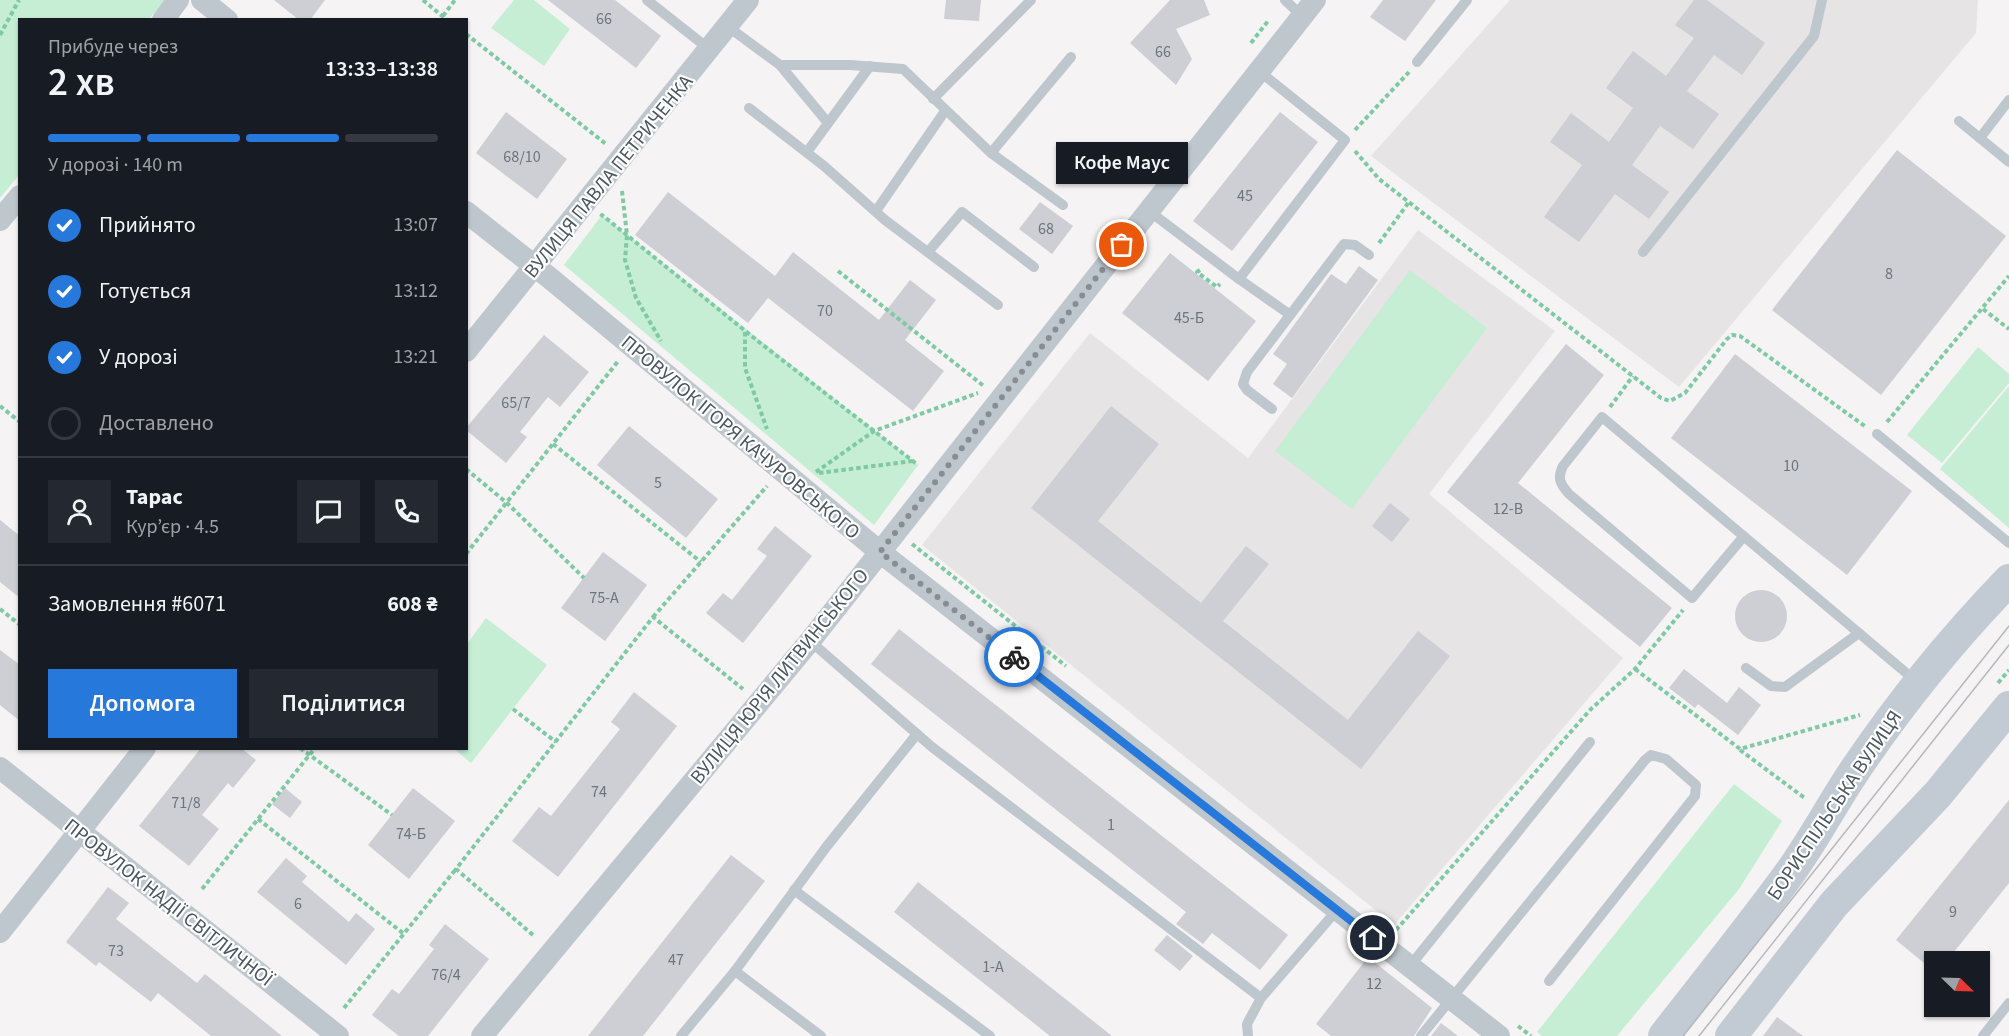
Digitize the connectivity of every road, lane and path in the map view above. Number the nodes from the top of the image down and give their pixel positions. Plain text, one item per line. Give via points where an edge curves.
1 (19, 0) edge
2 (178, 0) edge
3 (202, 0) edge
4 (423, 0) edge
5 (455, 0) edge
6 (647, 0) edge
7 (748, 0) edge
8 (1031, 0) edge
9 (1285, 0) edge
10 (1467, 0) edge
11 (1822, 0) edge
12 (1309, 8) edge
13 (164, 18) edge
14 (224, 18) edge
15 (445, 18) edge
16 (728, 26) junction
17 (0, 35) edge
18 (468, 36) edge
19 (709, 49) junction
20 (1071, 57) dead end
21 (1417, 62) joint
22 (780, 64) junction
23 (870, 66) junction
24 (1259, 71) junction
25 (933, 99) junction
26 (2009, 100) edge
27 (749, 108) dead end
28 (945, 111) junction
29 (1959, 121) dead end
30 (828, 123) junction
31 (1980, 138) junction
32 (1345, 140) junction
33 (807, 152) junction
34 (991, 153) junction
35 (623, 158) junction
36 (2009, 162) edge
37 (622, 191) dead end
38 (18, 198) edge
39 (1409, 202) junction
40 (1063, 205) dead end
41 (1149, 211) junction
42 (876, 212) junction
43 (468, 214) edge
44 (602, 216) dead end
45 (0, 220) edge
46 (627, 235) junction
47 (928, 252) junction
48 (1643, 252) dead end
49 (1369, 255) joint
50 (535, 267) junction
51 (1034, 267) dead end
52 (838, 271) dead end
53 (2009, 276) edge
54 (1239, 279) junction
55 (2003, 284) junction
56 (2009, 288) edge
57 (998, 305) dead end
58 (1983, 309) junction
59 (1289, 314) junction
60 (2009, 329) edge
61 (745, 331) junction
62 (468, 349) edge
63 (619, 359) dead end
64 (1633, 376) junction
65 (673, 380) junction
66 (988, 389) junction
67 (980, 398) dead end
68 (0, 406) edge
69 (1272, 409) dead end
70 (1602, 417) junction
71 (18, 420) edge
72 (874, 431) junction
73 (1877, 434) junction
74 (770, 437) dead end
75 (553, 444) junction
76 (926, 457) dead end
77 (913, 461) junction
78 (918, 465) junction
79 (468, 471) edge
80 (912, 474) dead end
81 (769, 484) dead end
82 (507, 503) junction
83 (1744, 536) junction
84 (2009, 543) edge
85 (468, 552) edge
86 (880, 552) junction
87 (701, 562) junction
88 (584, 578) dead end
89 (2009, 580) edge
90 (1692, 598) junction
91 (0, 609) edge
92 (653, 617) junction
93 (18, 624) edge
94 (1859, 633) junction
95 (810, 641) junction
96 (1746, 668) dead end
97 (1635, 669) junction
98 (1919, 684) junction
99 (744, 689) dead end
100 (2009, 708) edge
101 (513, 709) dead end
102 (1870, 713) dead end
103 (917, 734) junction
104 (556, 742) junction
105 (1590, 742) dead end
106 (1740, 749) junction
107 (143, 750) edge
108 (302, 750) edge
109 (314, 750) edge
110 (309, 756) junction
111 (0, 768) edge
112 (1807, 800) dead end
113 (392, 815) dead end
114 (258, 819) junction
115 (79, 830) junction
116 (456, 869) junction
117 (202, 889) dead end
118 (794, 890) junction
119 (1337, 910) junction
120 (1396, 931) dead end
121 (0, 932) edge
122 (404, 934) junction
123 (533, 935) dead end
124 (1410, 966) junction
125 (735, 971) junction
126 (1549, 981) dead end
127 (1261, 998) junction
128 (1451, 998) junction
129 (2009, 1003) edge
130 (344, 1008) dead end
131 (338, 1036) edge
132 (482, 1036) edge
133 (681, 1036) edge
134 (821, 1036) edge
135 (990, 1036) edge
136 (1248, 1036) edge
137 (1421, 1036) edge
138 (1499, 1036) edge
139 (1664, 1036) edge
140 (1731, 1036) edge
141 (1983, 1036) edge

1 - 17 path
2 - 13 street
3 - 14 street
4 - 15 path
5 - 15 path
6 - 19 lane
7 - 16 street, ВУЛИЦЯ ПАВЛА ПЕТРИЧЕНКА
8 - 25 lane
9 - 12 lane
10 - 21 lane
11 - 48 lane via 1814,36
12 - 24 street, ВУЛИЦЯ ЮРІЯ ЛИТВИНСЬКОГО
16 - 19 street, ВУЛИЦЯ ПАВЛА ПЕТРИЧЕНКА
16 - 22 lane
18 - 35 path
19 - 35 street, ВУЛИЦЯ ПАВЛА ПЕТРИЧЕНКА
20 - 34 lane
21 - 32 path
22 - 23 lane
22 - 30 lane
23 - 25 lane via 903,69
23 - 30 lane
24 - 32 lane
24 - 41 street, ВУЛИЦЯ ЮРІЯ ЛИТВИНСЬКОГО
25 - 28 lane
26 - 31 lane
27 - 33 lane
28 - 34 lane
28 - 42 lane
29 - 31 lane
30 - 33 lane
31 - 36 lane
32 - 39 path via 1379,179
32 - 54 lane
33 - 42 lane
34 - 40 lane
35 - 50 street, ВУЛИЦЯ ПАВЛА ПЕТРИЧЕНКА
37 - 46 path
38 - 45 street
39 - 49 path
39 - 64 path
41 - 54 lane
41 - 86 street, ВУЛИЦЯ ЮРІЯ ЛИТВИНСЬКОГО
42 - 47 lane
43 - 50 street, ПРОВУЛОК ІГОРЯ КАЧУРОВСЬКОГО
44 - 46 path
46 - 61 path
46 - 65 path via 625,260 636,298 652,322
47 - 51 lane via 962,212
47 - 57 lane
49 - 59 lane via 1355,245 1344,244
50 - 62 street, ВУЛИЦЯ ПАВЛА ПЕТРИЧЕНКА
50 - 65 street, ПРОВУЛОК ІГОРЯ КАЧУРОВСЬКОГО
52 - 66 path
53 - 55 path
54 - 59 lane
55 - 56 path
55 - 58 path
58 - 60 path
58 - 73 path
59 - 69 lane via 1244,378 1247,390
61 - 72 path
61 - 74 path via 746,368
63 - 75 path
64 - 70 path
64 - 73 path via 1670,401 1685,393 1727,339 1740,336
65 - 86 street, ПРОВУЛОК ІГОРЯ КАЧУРОВСЬКОГО
66 - 67 path
66 - 72 path
68 - 71 path
70 - 83 lane
70 - 90 lane via 1563,466 1559,475 1561,485
72 - 77 path
72 - 77 path via 813,474
73 - 84 lane
75 - 82 path
75 - 87 path
76 - 78 path
77 - 78 path
78 - 80 path
79 - 82 path
81 - 87 path
82 - 85 path
82 - 88 path
83 - 90 lane
83 - 94 lane
86 - 95 street, ВУЛИЦЯ ЮРІЯ ЛИТВИНСЬКОГО
86 - 119 street, ПРОВУЛОК ІГОРЯ КАЧУРОВСЬКОГО
87 - 92 path
89 - 98 main road, БОРИСПІЛЬСЬКА ВУЛИЦЯ
90 - 97 path
91 - 93 path
92 - 99 path
92 - 104 path
94 - 96 lane via 1785,687 1771,686
94 - 98 lane
95 - 103 lane
95 - 132 street, ВУЛИЦЯ ЮРІЯ ЛИТВИНСЬКОГО
97 - 106 path
97 - 120 path via 1591,709
98 - 139 main road, БОРИСПІЛЬСЬКА ВУЛИЦЯ via 1855,771 1789,874
100 - 140 main road via 1938,794 1834,904
101 - 104 path
102 - 106 path
103 - 118 lane
103 - 127 lane
104 - 116 path
105 - 124 lane
106 - 112 path
107 - 115 street
108 - 110 path
109 - 110 path
110 - 113 path
110 - 114 path
111 - 115 street, ПРОВУЛОК НАДІЇ СВІТЛИЧНОЇ
114 - 117 path
114 - 122 path
115 - 121 street
115 - 131 street, ПРОВУЛОК НАДІЇ СВІТЛИЧНОЇ
116 - 122 path
116 - 123 path
118 - 125 lane
118 - 135 lane
119 - 124 street, ПРОВУЛОК ІГОРЯ КАЧУРОВСЬКОГО
119 - 127 lane
122 - 130 path
124 - 128 street, ПРОВУЛОК ІГОРЯ КАЧУРОВСЬКОГО
125 - 133 lane
125 - 134 lane
126 - 128 lane via 1695,796 1693,780 1666,759 1651,755 1645,760
127 - 136 lane via 1247,1024
128 - 137 lane
128 - 138 street, ПРОВУЛОК ІГОРЯ КАЧУРОВСЬКОГО
129 - 141 lane

